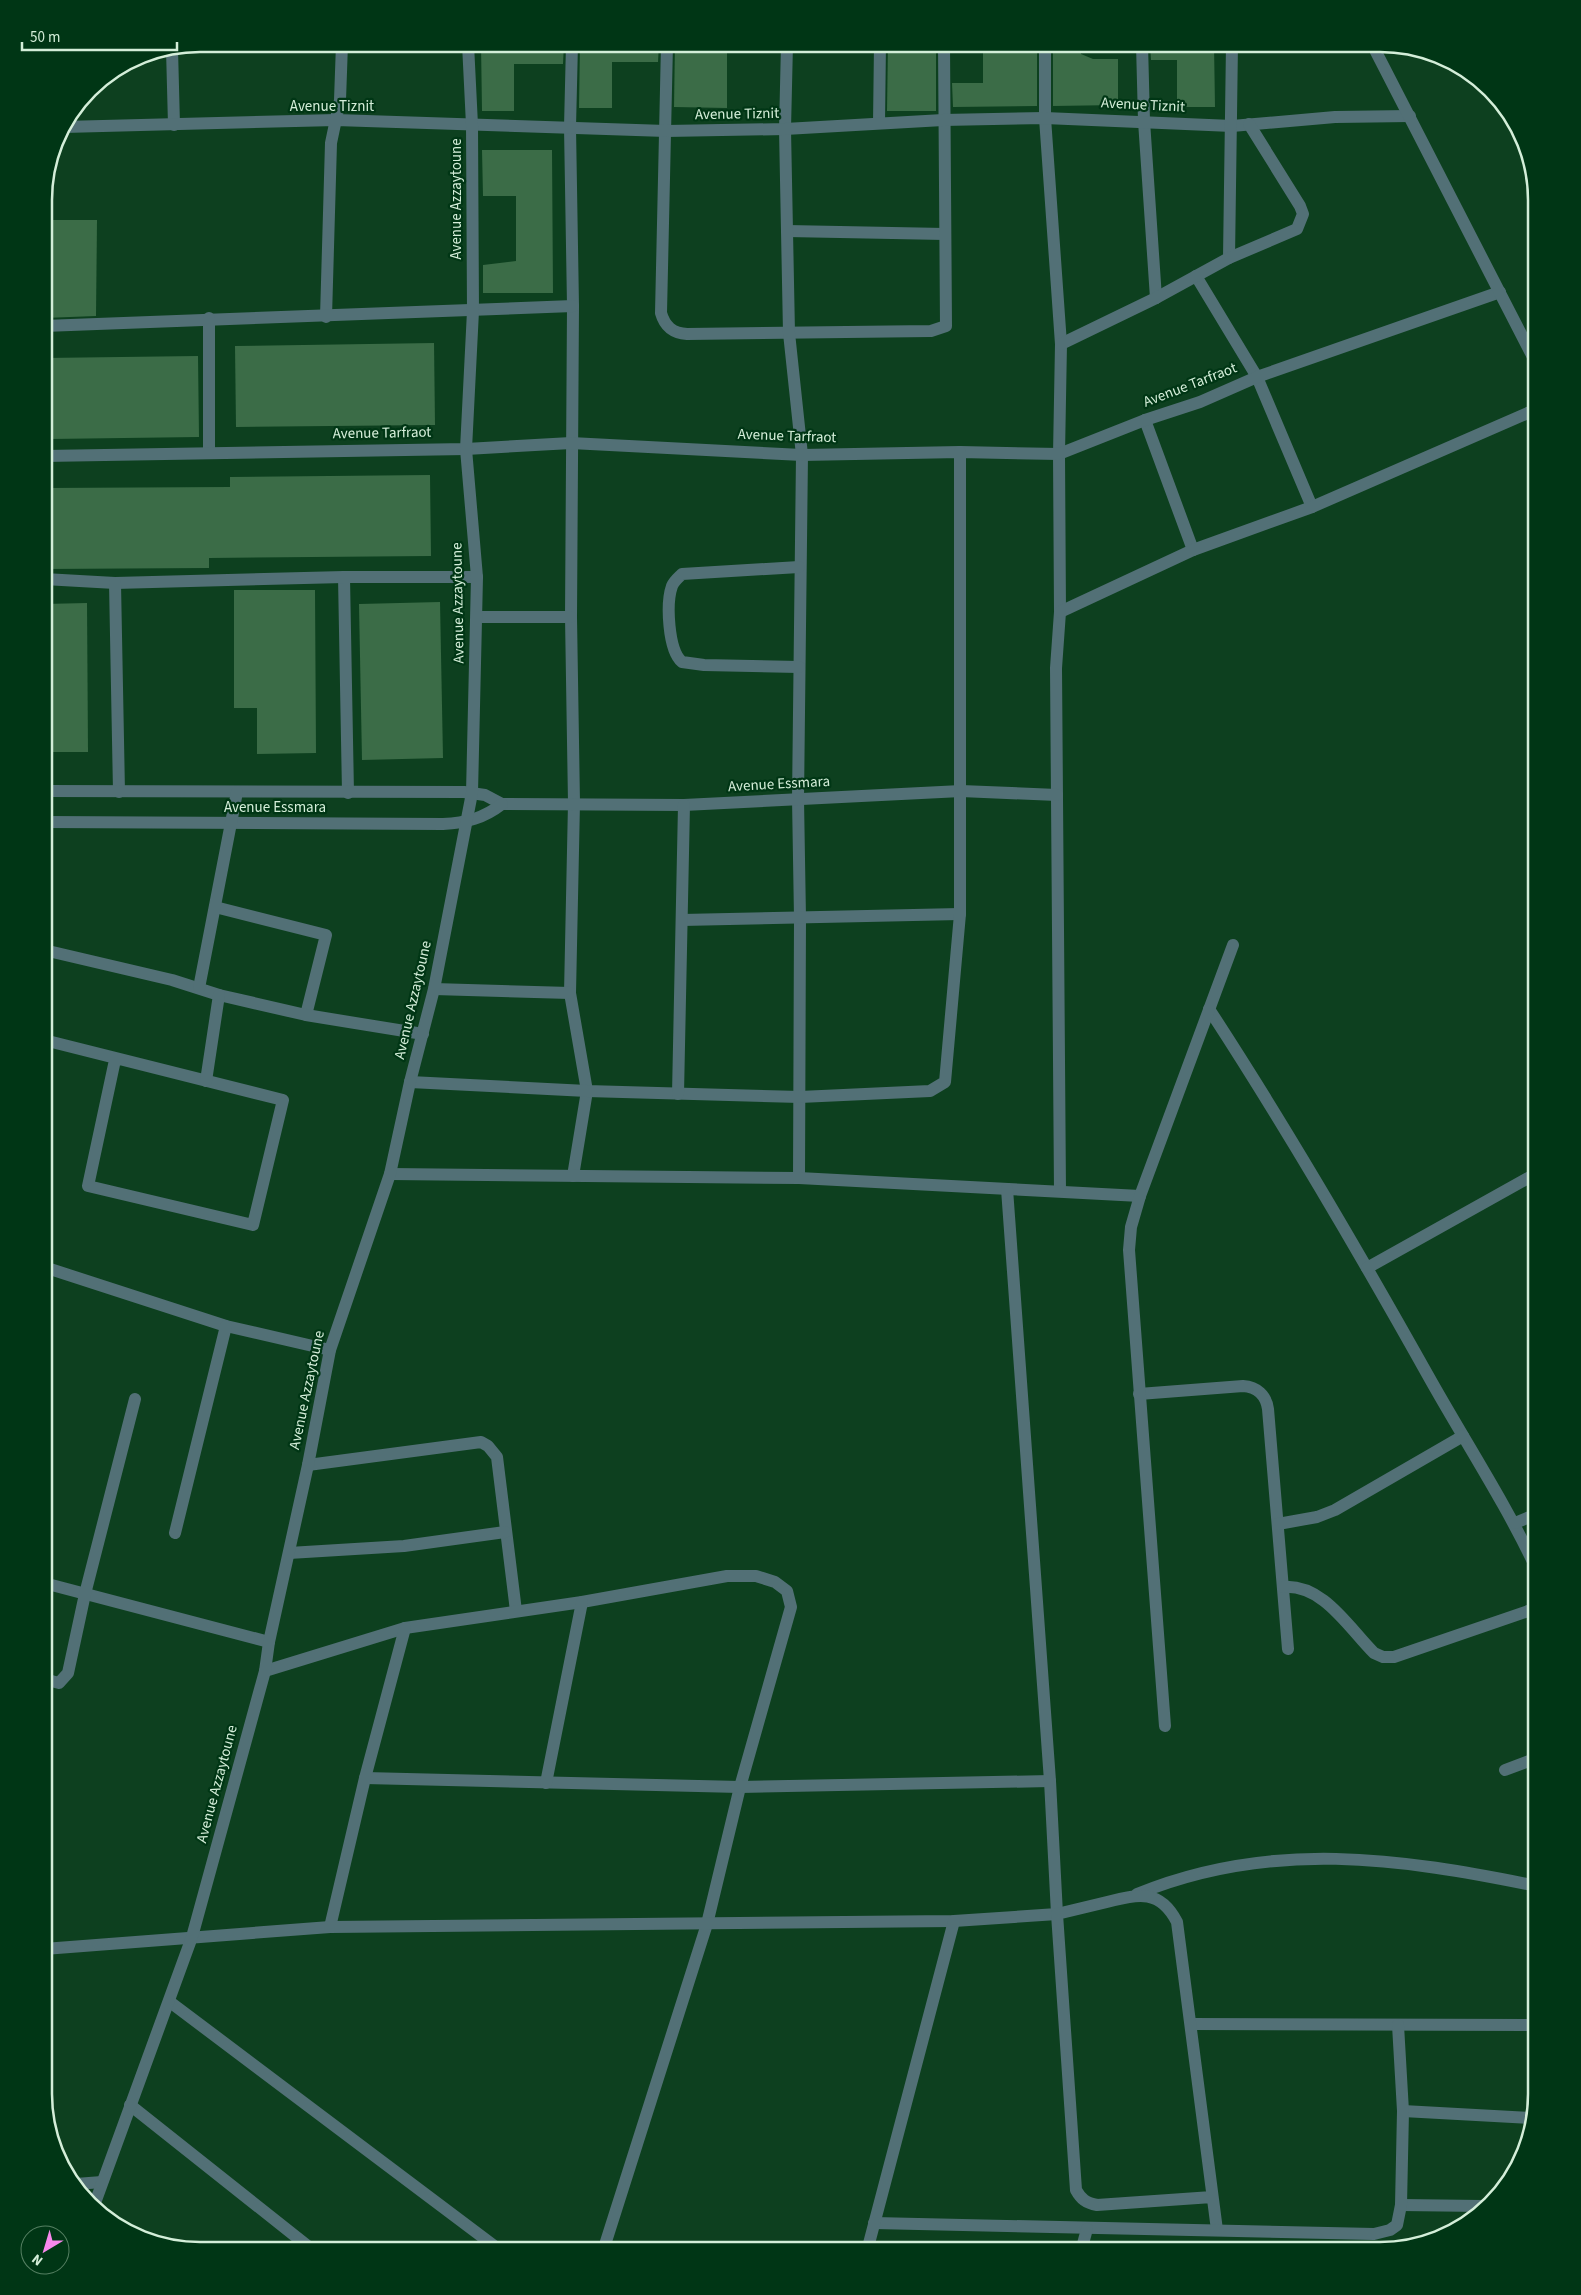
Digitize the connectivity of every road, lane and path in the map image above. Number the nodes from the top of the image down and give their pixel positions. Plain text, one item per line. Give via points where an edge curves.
1 (342, 52) edge
2 (468, 52) edge
3 (572, 52) edge
4 (667, 52) edge
5 (787, 52) edge
6 (880, 53) edge
7 (944, 53) edge
8 (1046, 53) edge
9 (1142, 53) edge
10 (1232, 53) edge
11 (1377, 53) edge
12 (172, 56) edge
13 (1410, 116) junction
14 (1045, 118) junction
15 (336, 120) junction
16 (943, 120) junction
17 (1144, 121) junction
18 (879, 124) junction
19 (1249, 124) junction
20 (174, 125) junction
21 (472, 125) junction
22 (570, 126) junction
23 (1232, 126) junction
24 (71, 128) edge
25 (786, 129) junction
26 (666, 131) junction
27 (787, 231) junction
28 (945, 234) junction
29 (1229, 258) junction
30 (1196, 276) junction
31 (1500, 292) junction
32 (1156, 298) junction
33 (573, 306) junction
34 (473, 311) junction
35 (326, 317) junction
36 (209, 318) junction
37 (53, 326) edge
38 (789, 333) junction
39 (1061, 344) junction
40 (1528, 347) edge
41 (1257, 377) junction
42 (1528, 413) edge
43 (1144, 420) junction
44 (571, 442) junction
45 (466, 449) junction
46 (208, 451) junction
47 (960, 452) junction
48 (802, 454) junction
49 (1059, 454) junction
50 (53, 456) edge
51 (1312, 507) junction
52 (1194, 550) junction
53 (799, 567) junction
54 (344, 577) junction
55 (477, 577) junction
56 (53, 580) edge
57 (115, 584) junction
58 (1060, 612) junction
59 (476, 617) junction
60 (571, 617) junction
61 (799, 667) junction
62 (53, 791) edge
63 (961, 791) junction
64 (119, 792) junction
65 (237, 792) junction
66 (348, 793) junction
67 (472, 793) junction
68 (1057, 796) junction
69 (798, 799) junction
70 (574, 803) junction
71 (502, 804) junction
72 (684, 805) junction
73 (468, 821) junction
74 (53, 822) edge
75 (231, 823) junction
76 (215, 907) junction
77 (960, 914) junction
78 (800, 918) junction
79 (682, 920) junction
80 (1233, 945) dead end
81 (53, 952) edge
82 (198, 988) junction
83 (434, 989) junction
84 (570, 993) junction
85 (219, 994) junction
86 (1209, 1010) junction
87 (306, 1015) junction
88 (423, 1034) junction
89 (53, 1042) edge
90 (115, 1060) junction
91 (206, 1081) junction
92 (410, 1082) junction
93 (587, 1091) junction
94 (678, 1094) junction
95 (800, 1097) junction
96 (390, 1174) junction
97 (573, 1176) junction
98 (799, 1178) junction
99 (1528, 1178) edge
100 (1007, 1189) junction
101 (1060, 1191) junction
102 (1140, 1196) junction
103 (1367, 1268) junction
104 (52, 1270) edge
105 (226, 1326) junction
106 (330, 1350) junction
107 (1138, 1394) junction
108 (135, 1400) dead end
109 (1462, 1436) junction
110 (308, 1465) junction
111 (1528, 1518) edge
112 (1515, 1523) junction
113 (1278, 1524) junction
114 (505, 1532) junction
115 (175, 1533) dead end
116 (1528, 1551) edge
117 (289, 1553) junction
118 (52, 1585) edge
119 (1283, 1587) junction
120 (85, 1594) junction
121 (582, 1602) junction
122 (1528, 1611) edge
123 (516, 1612) junction
124 (405, 1628) junction
125 (269, 1642) junction
126 (1288, 1649) dead end
127 (265, 1671) junction
128 (52, 1681) edge
129 (1165, 1726) dead end
130 (1528, 1761) edge
131 (1505, 1770) dead end
132 (365, 1778) junction
133 (1050, 1781) junction
134 (546, 1783) junction
135 (740, 1787) junction
136 (1528, 1885) edge
137 (1136, 1894) junction
138 (1057, 1914) junction
139 (954, 1921) junction
140 (707, 1924) junction
141 (330, 1927) junction
142 (192, 1937) junction
143 (52, 1948) edge
144 (170, 2002) junction
145 (1191, 2024) junction
146 (1398, 2025) junction
147 (1528, 2025) edge
148 (130, 2105) junction
149 (1403, 2112) junction
150 (1526, 2118) edge
151 (102, 2182) junction
152 (82, 2184) edge
153 (1212, 2197) junction
154 (96, 2199) edge
155 (1401, 2205) junction
156 (1478, 2206) edge
157 (874, 2223) junction
158 (1087, 2229) junction
159 (1218, 2230) junction
160 (303, 2242) edge
161 (489, 2242) edge
162 (606, 2242) edge
163 (869, 2242) edge
164 (1083, 2242) edge

1 - 15 street
2 - 21 street, Avenue Azzaytoune
3 - 22 street
4 - 26 street
5 - 25 street
6 - 18 street
7 - 16 street
8 - 14 street
9 - 17 street
10 - 23 street
11 - 13 street
12 - 20 street
13 - 19 street, Avenue Tiznit via 1335,117
13 - 31 street
14 - 16 street, Avenue Tiznit
14 - 17 street, Avenue Tiznit
14 - 39 street
15 - 20 street, Avenue Tiznit
15 - 21 street, Avenue Tiznit
15 - 35 street via 331,143
16 - 18 street, Avenue Tiznit
16 - 28 street
17 - 23 street, Avenue Tiznit
17 - 32 street
18 - 25 street, Avenue Tiznit
19 - 23 street, Avenue Tiznit
19 - 29 street via 1303,214 1297,229
20 - 24 street, Avenue Tiznit
21 - 22 street, Avenue Tiznit
21 - 34 street, Avenue Azzaytoune
22 - 26 street, Avenue Tiznit
22 - 33 street
23 - 29 street
25 - 26 street, Avenue Tiznit
25 - 27 street
26 - 38 street via 663,322 677,333
27 - 28 street
27 - 38 street
28 - 38 street via 948,318 944,328 931,331
29 - 30 street
30 - 32 street
30 - 41 street
31 - 40 street
31 - 41 street, Avenue Tarfraot
32 - 39 street
33 - 34 street
33 - 44 street
34 - 35 street
34 - 45 street, Avenue Azzaytoune
35 - 36 street
36 - 37 street
36 - 46 street
38 - 48 street
39 - 49 street
41 - 43 street, Avenue Tarfraot via 1200,402
41 - 51 street
42 - 51 street
43 - 49 street, Avenue Tarfraot
43 - 52 street
44 - 45 street, Avenue Tarfraot
44 - 48 street, Avenue Tarfraot
44 - 60 street
45 - 46 street, Avenue Tarfraot
45 - 55 street, Avenue Azzaytoune
46 - 50 street, Avenue Tarfraot
47 - 48 street, Avenue Tarfraot
47 - 49 street, Avenue Tarfraot
47 - 63 street
48 - 53 street
49 - 58 street
51 - 52 street
52 - 58 street
53 - 61 street
53 - 61 street via 682,574 671,589 670,620 672,647 678,658 687,663
54 - 55 street
54 - 57 street
54 - 66 street
55 - 59 street, Avenue Azzaytoune
56 - 57 street
57 - 64 street
58 - 68 street via 1056,668
59 - 60 street
59 - 67 street, Avenue Azzaytoune
60 - 70 street
61 - 69 street
62 - 64 street, Avenue Essmara
63 - 68 street, Avenue Essmara
63 - 69 street, Avenue Essmara
63 - 77 street
64 - 65 street, Avenue Essmara
65 - 66 street, Avenue Essmara
65 - 75 street
66 - 67 street, Avenue Essmara
67 - 71 street, Avenue Essmara via 485,795
67 - 73 street, Avenue Azzaytoune
68 - 101 street
69 - 72 street, Avenue Essmara
69 - 78 street
70 - 71 street, Avenue Essmara
70 - 72 street, Avenue Essmara
70 - 84 street
71 - 73 street, Avenue Essmara via 482,817
72 - 79 street
73 - 75 street, Avenue Essmara via 443,824
73 - 83 street, Avenue Azzaytoune
74 - 75 street, Avenue Essmara
75 - 76 street
76 - 82 street
76 - 87 street via 326,935
77 - 78 street
77 - 95 street via 947,1077 942,1086 930,1091
78 - 79 street
78 - 95 street
79 - 94 street
80 - 86 street
81 - 82 street
82 - 85 street
83 - 84 street
83 - 88 street, Avenue Azzaytoune
84 - 93 street
85 - 87 street
85 - 91 street
86 - 102 street
86 - 103 street via 1291,1137
87 - 88 street
88 - 92 street, Avenue Azzaytoune
89 - 90 street
90 - 91 street
90 - 91 street via 88,1186 253,1225 282,1100
92 - 93 street
92 - 96 street, Avenue Azzaytoune
93 - 94 street
93 - 97 street
94 - 95 street
95 - 98 street
96 - 97 street
96 - 106 street, Avenue Azzaytoune
97 - 98 street
98 - 100 street
99 - 103 street
100 - 101 street
100 - 133 street
101 - 102 street
102 - 107 street via 1131,1228 1128,1268
103 - 109 street
104 - 105 street
105 - 106 street
105 - 115 street
106 - 110 street, Avenue Azzaytoune
107 - 113 street via 1243,1386 1262,1394 1268,1409
107 - 129 street
108 - 120 street
109 - 112 street
109 - 113 street via 1335,1510 1317,1517
110 - 114 street via 481,1442 497,1457
110 - 117 street, Avenue Azzaytoune
111 - 112 street
112 - 116 street
113 - 119 street
114 - 117 street via 404,1546
114 - 123 street
117 - 125 street, Avenue Azzaytoune
118 - 120 street
119 - 122 street via 1294,1586 1315,1593 1374,1653 1383,1658
119 - 126 street
120 - 125 street
120 - 128 street via 68,1672 59,1682
121 - 123 street
121 - 134 street
121 - 135 street via 727,1576 756,1576 775,1582 787,1591 792,1607
123 - 124 street
124 - 127 street
124 - 132 street
125 - 127 street, Avenue Azzaytoune
127 - 142 street, Avenue Azzaytoune
130 - 131 street
132 - 134 street
132 - 141 street
133 - 135 street
133 - 138 street
134 - 135 street
135 - 140 street
136 - 137 street via 1392,1862 1298,1859 1206,1870
137 - 138 street
137 - 145 street via 1165,1905 1177,1922
138 - 139 street
138 - 153 street via 1076,2190 1088,2204 1096,2205
139 - 140 street
139 - 157 street
140 - 141 street
140 - 162 street
141 - 142 street
142 - 143 street
142 - 144 street, Avenue Azzaytoune
144 - 148 street, Avenue Azzaytoune
144 - 161 street
145 - 146 street
145 - 153 street
146 - 147 street
146 - 149 street
148 - 151 street, Avenue Azzaytoune
148 - 160 street
149 - 150 street
149 - 155 street
151 - 152 street
151 - 154 street, Avenue Azzaytoune
153 - 159 street
155 - 156 street
155 - 159 street via 1397,2225 1374,2234
157 - 158 street
157 - 163 street
158 - 159 street
158 - 164 street

